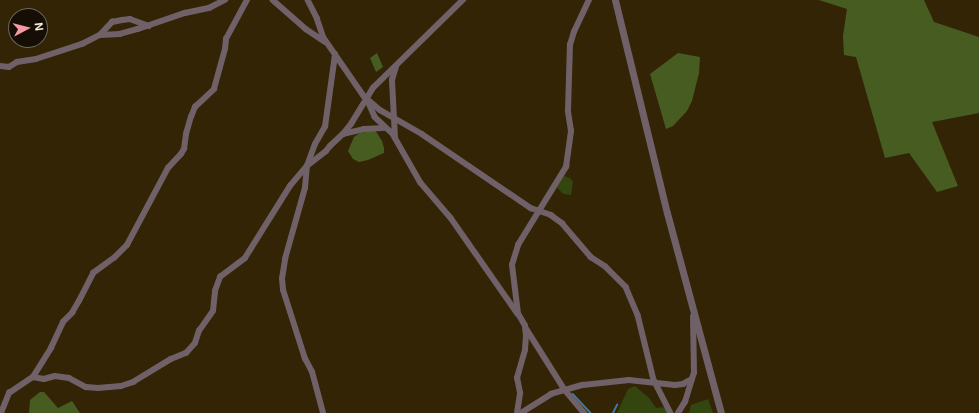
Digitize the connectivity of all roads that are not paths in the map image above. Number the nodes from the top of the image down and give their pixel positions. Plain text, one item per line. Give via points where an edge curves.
1 (225, 0) edge
2 (246, 0) edge
3 (272, 0) edge
4 (308, 0) edge
5 (463, 0) edge
6 (589, 0) edge
7 (615, 0) edge
8 (149, 26) junction
9 (100, 35) junction
10 (327, 43) junction
11 (335, 55) junction
12 (396, 65) junction
13 (0, 66) edge
14 (366, 98) junction
15 (393, 117) junction
16 (385, 128) junction
17 (343, 134) junction
18 (395, 138) junction
19 (307, 166) junction
20 (538, 211) junction
21 (693, 306) junction
22 (518, 314) junction
23 (525, 326) junction
24 (33, 377) junction
25 (692, 379) junction
26 (656, 383) junction
27 (565, 390) junction
28 (1, 413) edge
29 (323, 413) edge
30 (517, 413) edge
31 (521, 413) edge
32 (584, 413) edge
33 (671, 413) edge
34 (678, 413) edge
35 (721, 413) edge

1 - 8 street via 209,8 185,13
2 - 24 street via 226,39 214,89 195,107 184,149 168,168 127,245 93,274
3 - 10 street
4 - 10 street
5 - 12 street
6 - 20 street via 570,45 568,111 571,131 567,163
7 - 21 street via 667,213
8 - 9 street via 120,34
8 - 9 street via 130,19 122,20 112,22
9 - 13 street via 82,44 36,59 17,62 9,67
10 - 11 street
11 - 14 street
11 - 19 street via 325,127
12 - 14 street
12 - 15 street via 392,80
14 - 15 street
14 - 16 street via 375,117
14 - 17 street
15 - 18 street
15 - 20 street
16 - 17 street
16 - 18 street
17 - 19 street
18 - 22 street via 421,183 451,218
19 - 24 street via 290,186 245,258 220,277 215,291 213,311 186,353 121,386 86,388 68,378
19 - 29 street via 304,194 285,259 282,279 289,311 312,372
20 - 22 street via 518,245 512,265
20 - 26 street via 551,215 562,223 591,257 605,266 626,288 638,314
21 - 25 street
21 - 35 street
22 - 23 street
23 - 27 street
23 - 30 street via 525,350 517,378 520,393
24 - 28 street via 10,393
25 - 26 street via 683,384
25 - 34 street via 685,402
26 - 27 street via 628,380
26 - 33 street
27 - 31 street via 551,394
27 - 32 street

